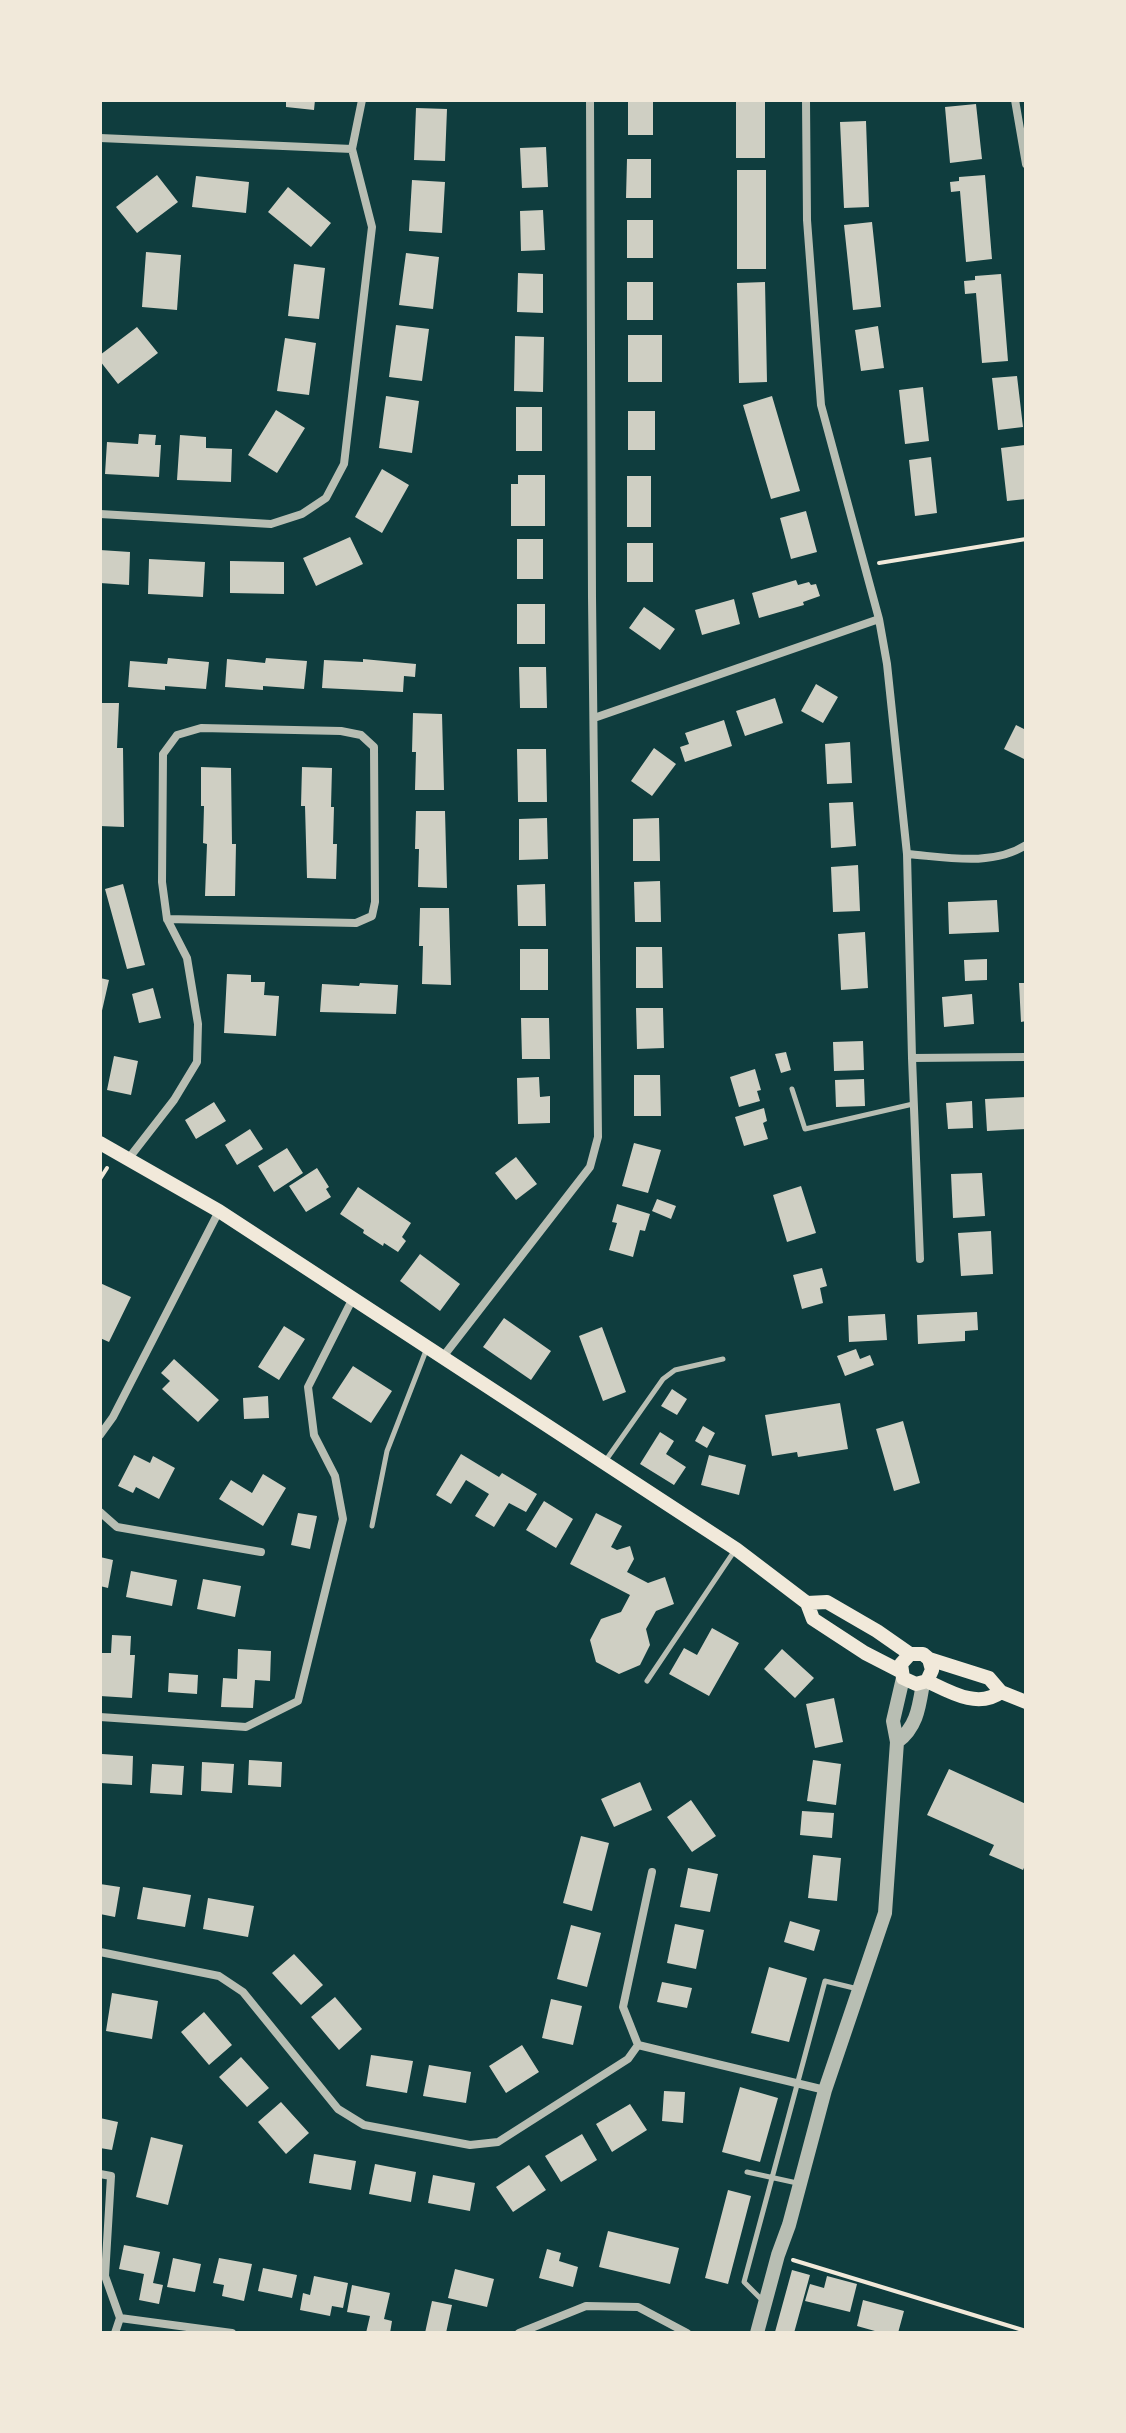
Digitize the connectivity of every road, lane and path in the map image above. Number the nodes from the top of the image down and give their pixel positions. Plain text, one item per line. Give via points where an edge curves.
1 (362, 100) edge
2 (590, 100) edge
3 (806, 100) edge
4 (1015, 100) edge
5 (100, 138) edge
6 (352, 149) junction
7 (1026, 164) edge
8 (100, 514) edge
9 (1026, 539) edge
10 (865, 566) junction
11 (879, 619) junction
12 (594, 718) junction
13 (1026, 845) edge
14 (907, 854) junction
15 (167, 919) junction
16 (1026, 1057) edge
17 (912, 1058) junction
18 (792, 1089) dead end
19 (914, 1104) junction
20 (100, 1143) edge
21 (129, 1158) junction
22 (219, 1211) junction
23 (920, 1259) dead end
24 (354, 1298) junction
25 (428, 1347) junction
26 (442, 1358) junction
27 (723, 1359) dead end
28 (100, 1435) edge
29 (603, 1464) junction
30 (100, 1512) edge
31 (372, 1526) dead end
32 (736, 1549) junction
33 (261, 1552) dead end
34 (807, 1603) junction
35 (910, 1654) junction
36 (929, 1659) junction
37 (902, 1675) junction
38 (647, 1681) dead end
39 (925, 1682) junction
40 (1001, 1692) junction
41 (1026, 1702) edge
42 (100, 1717) edge
43 (897, 1742) junction
44 (652, 1872) dead end
45 (100, 1952) edge
46 (859, 1989) junction
47 (638, 2045) junction
48 (797, 2083) junction
49 (825, 2090) junction
50 (747, 2172) dead end
51 (100, 2174) edge
52 (772, 2177) junction
53 (801, 2184) junction
54 (778, 2255) junction
55 (765, 2302) junction
56 (120, 2318) junction
57 (115, 2333) edge
58 (232, 2333) edge
59 (519, 2333) edge
60 (687, 2333) edge
61 (757, 2333) edge
62 (1025, 2333) edge

1 - 6 street
2 - 12 street
3 - 10 street via 807,220 821,405
4 - 7 street
5 - 6 street
6 - 8 street via 372,227 344,464 326,498 302,514 271,524
9 - 10 path
10 - 11 street
11 - 12 street
11 - 14 street
12 - 26 street via 598,1137 590,1167
13 - 14 street via 985,859
14 - 17 street
15 - 15 street via 162,882 163,754 177,735 201,728 341,731 361,735 374,747 372,916 356,923
15 - 21 street via 187,958 198,1024 197,1062
16 - 17 street
17 - 19 street
18 - 19 lane via 805,1129
19 - 23 street
20 - 21 main road
21 - 22 main road
22 - 24 main road
22 - 28 street
24 - 25 main road
24 - 42 street via 308,1387 314,1435 335,1476 343,1519 298,1701 246,1727
25 - 26 main road
25 - 31 lane via 387,1451
26 - 29 main road
27 - 29 lane via 675,1370 663,1379
29 - 32 main road
30 - 33 street via 117,1527
32 - 34 main road
32 - 38 lane
34 - 35 main road via 827,1602
34 - 37 main road via 813,1619
35 - 36 main road
35 - 37 main road via 901,1664
36 - 39 main road via 932,1670
36 - 40 main road via 989,1678
37 - 39 main road via 909,1683
37 - 43 street via 893,1721
39 - 40 main road via 981,1700
39 - 43 street via 914,1725
40 - 41 main road
43 - 46 street via 885,1913
44 - 47 street via 623,2007
45 - 47 street via 219,1976 243,1992 338,2109 364,2125 470,2145 498,2142 628,2059
46 - 48 lane via 825,1981
46 - 49 street
47 - 48 street
48 - 49 street
48 - 52 lane
49 - 53 street
50 - 52 lane
51 - 56 street via 111,2176 105,2276
52 - 53 lane
52 - 55 lane via 744,2282
53 - 54 street
54 - 55 street
54 - 62 path
55 - 61 street
56 - 57 street
56 - 58 street
59 - 60 street via 586,2306 638,2307

